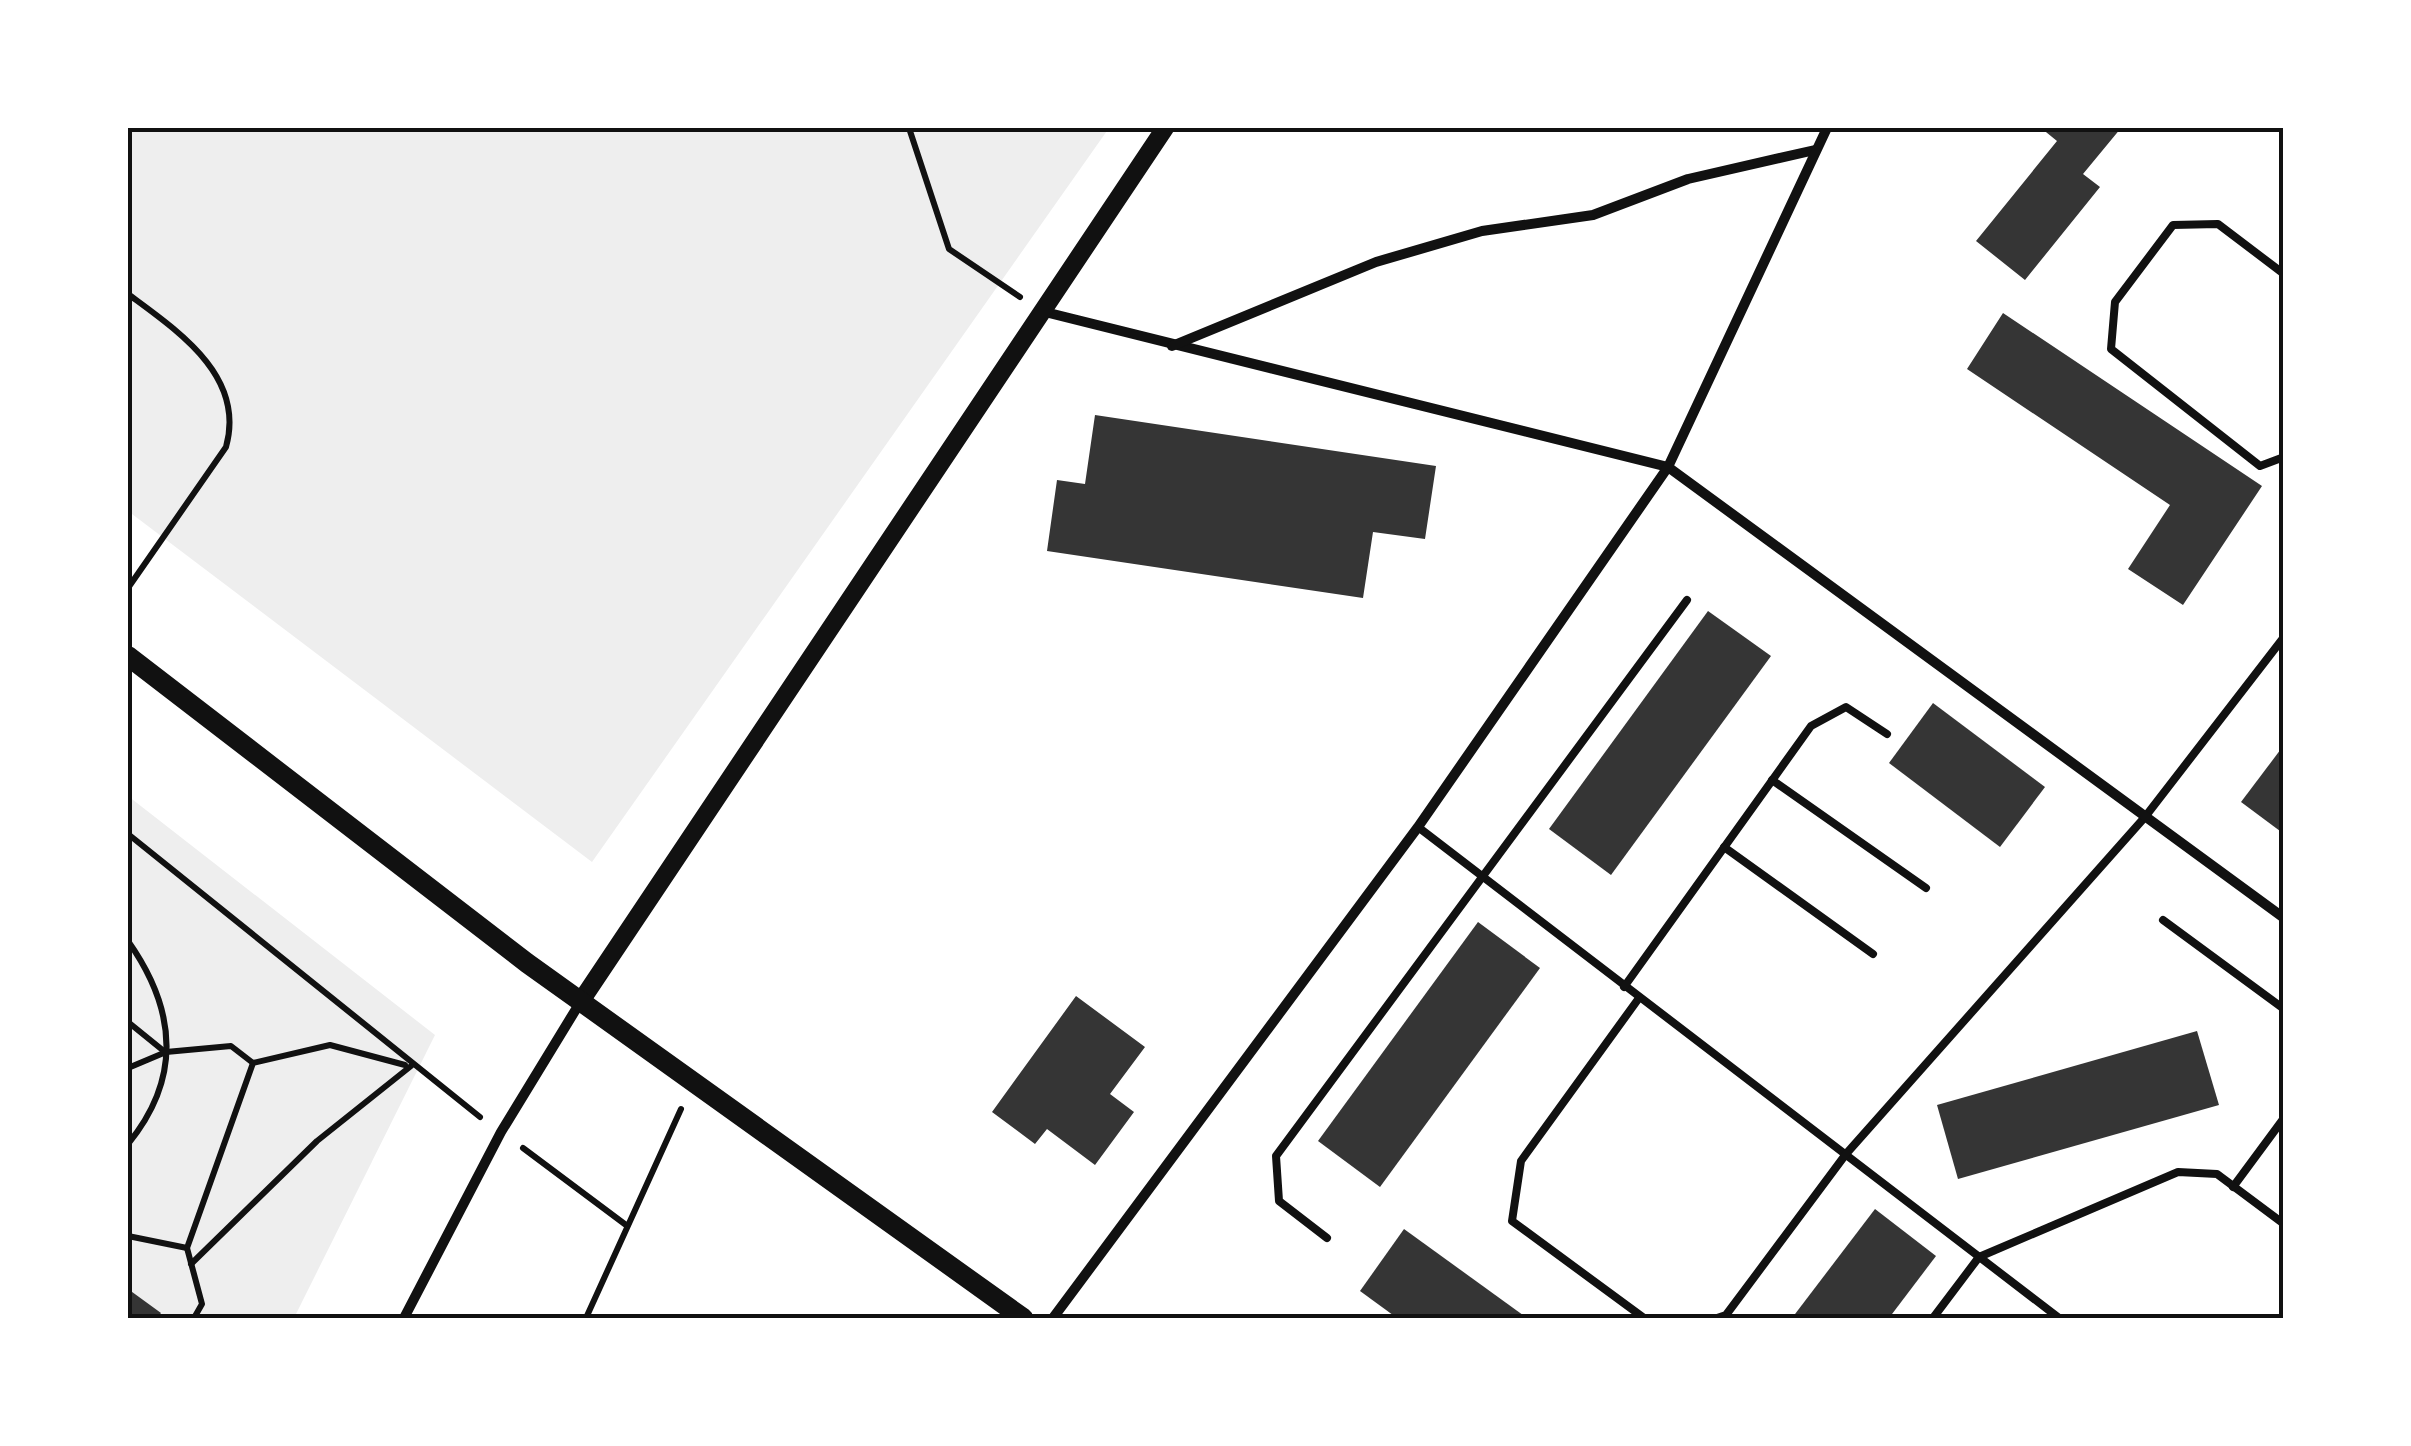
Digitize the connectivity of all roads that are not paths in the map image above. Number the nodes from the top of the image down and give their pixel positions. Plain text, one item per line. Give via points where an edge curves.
1 (1166, 128) edge
2 (1827, 128) edge
3 (1815, 150) junction
4 (2284, 274) edge
5 (1040, 310) junction
6 (1171, 346) junction
7 (2284, 457) edge
8 (1668, 467) junction
9 (1687, 600) dead end
10 (2284, 637) edge
11 (128, 656) edge
12 (1887, 734) dead end
13 (1772, 780) junction
14 (2145, 818) junction
15 (1418, 827) junction
16 (1724, 847) junction
17 (1482, 876) junction
18 (1926, 888) dead end
19 (2284, 918) edge
20 (2163, 920) dead end
21 (1873, 954) dead end
22 (1624, 986) junction
23 (1640, 998) junction
24 (581, 1000) junction
25 (2284, 1009) edge
26 (2284, 1118) edge
27 (1846, 1154) junction
28 (2233, 1186) junction
29 (2284, 1224) edge
30 (1327, 1238) dead end
31 (1979, 1257) junction
32 (404, 1318) edge
33 (1023, 1318) edge
34 (1052, 1318) edge
35 (1644, 1318) edge
36 (1717, 1318) edge
37 (1932, 1318) edge
38 (2060, 1318) edge

1 - 5 street
2 - 3 street
3 - 6 street via 1688,179 1594,215 1482,231 1376,262
3 - 8 street
4 - 7 lane via 2218,224 2174,225 2116,302 2111,349 2260,466
5 - 6 street
5 - 24 street
6 - 8 street
8 - 14 street
8 - 15 street
9 - 17 lane
10 - 14 lane
11 - 24 main road
12 - 13 lane via 1846,707 1811,726
13 - 16 lane
13 - 18 lane
14 - 19 street
14 - 27 lane
15 - 17 lane
15 - 34 street
16 - 21 lane
16 - 22 lane
17 - 22 lane
17 - 30 lane via 1276,1156 1280,1201
20 - 25 lane
22 - 23 lane
23 - 27 lane
23 - 35 lane via 1521,1161 1512,1220
24 - 32 street via 501,1132
24 - 33 main road
26 - 28 lane
27 - 31 lane
27 - 36 lane via 1726,1315
28 - 29 lane
28 - 31 lane via 2217,1174 2178,1172
31 - 37 lane
31 - 38 lane

